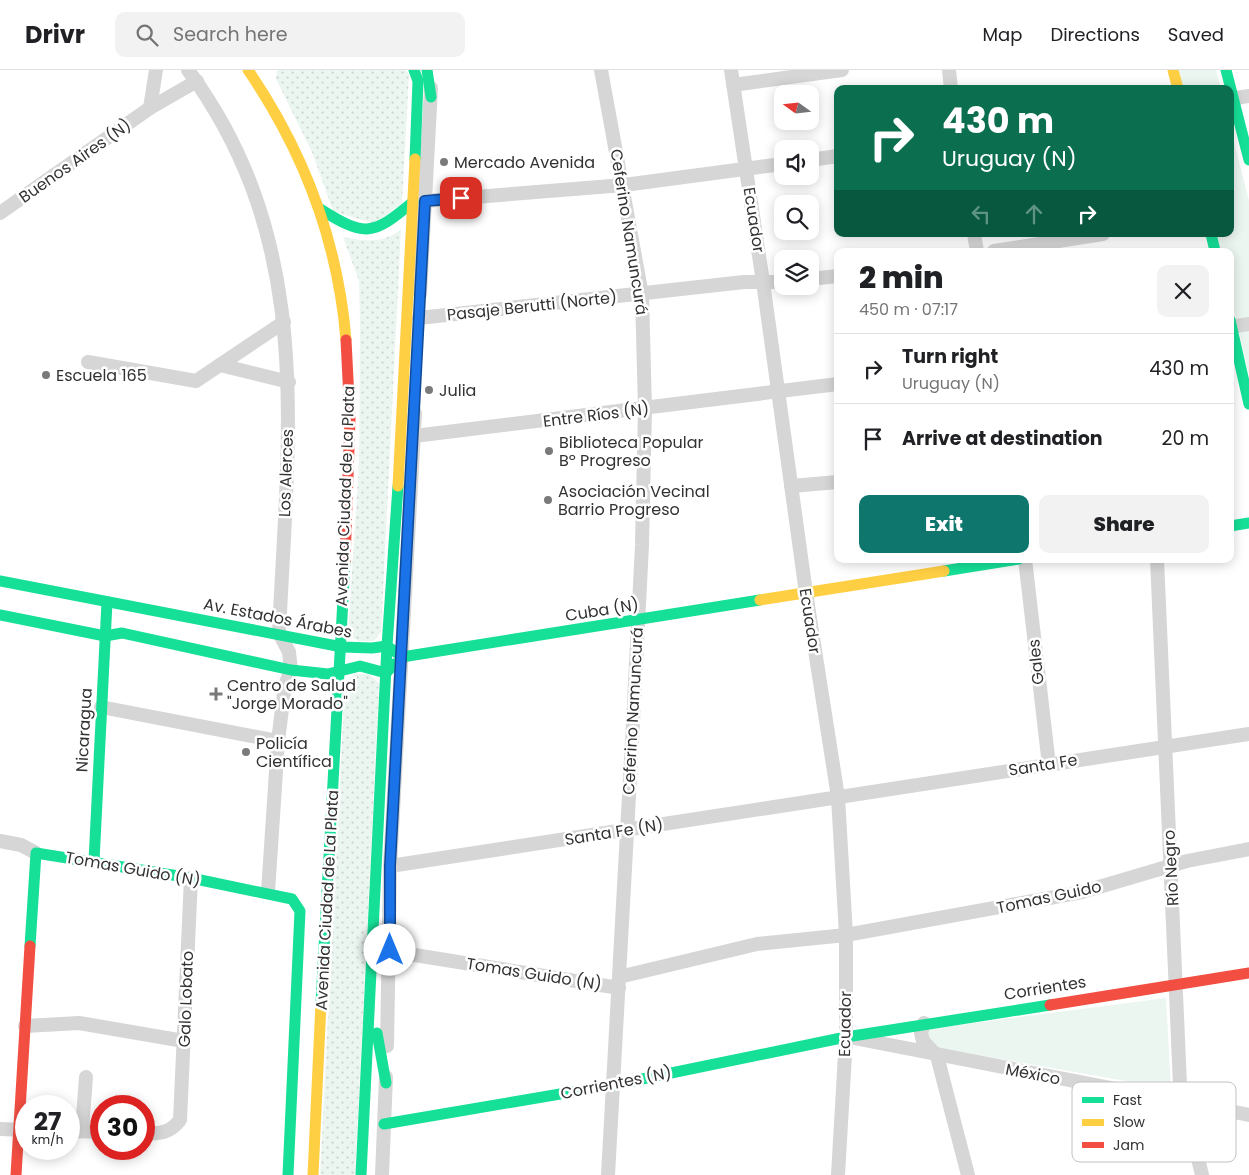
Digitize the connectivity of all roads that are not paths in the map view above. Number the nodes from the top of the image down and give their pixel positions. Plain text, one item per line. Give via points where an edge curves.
1 (156, 70) edge
2 (248, 70) edge
3 (414, 70) edge
4 (427, 70) edge
5 (432, 70) edge
6 (601, 70) edge
7 (731, 70) edge
8 (842, 70) edge
9 (949, 70) edge
10 (1173, 70) edge
11 (1226, 70) edge
12 (192, 76) edge
13 (419, 76) edge
14 (268, 78) dead end
15 (733, 85) junction
16 (951, 85) edge
17 (1177, 85) edge
18 (1229, 85) edge
19 (1249, 96) edge
20 (431, 97) junction
21 (1234, 99) edge
22 (270, 100) junction
23 (1234, 106) edge
24 (150, 108) junction
25 (834, 157) edge
26 (819, 159) edge
27 (1249, 160) edge
28 (774, 165) edge
29 (746, 169) junction
30 (624, 185) junction
31 (419, 202) junction
32 (320, 209) junction
33 (0, 213) edge
34 (1084, 237) edge
35 (1013, 248) edge
36 (834, 276) edge
37 (819, 278) edge
38 (764, 282) junction
39 (774, 282) edge
40 (642, 295) junction
41 (419, 318) junction
42 (284, 322) junction
43 (1249, 324) edge
44 (1234, 325) edge
45 (1234, 342) edge
46 (88, 362) dead end
47 (220, 365) junction
48 (416, 378) junction
49 (289, 382) junction
50 (834, 385) edge
51 (778, 392) junction
52 (1249, 404) edge
53 (645, 410) junction
54 (403, 418) junction
55 (414, 436) junction
56 (834, 482) edge
57 (791, 486) junction
58 (1249, 523) edge
59 (1234, 525) edge
60 (994, 563) edge
61 (1025, 563) edge
62 (1157, 563) edge
63 (0, 581) edge
64 (806, 593) junction
65 (107, 602) junction
66 (0, 615) edge
67 (638, 620) junction
68 (279, 633) junction
69 (105, 636) junction
70 (335, 645) junction
71 (387, 646) junction
72 (402, 656) junction
73 (291, 670) junction
74 (333, 672) junction
75 (386, 673) junction
76 (101, 707) junction
77 (1249, 734) edge
78 (278, 741) junction
79 (1165, 747) junction
80 (1049, 765) junction
81 (838, 797) junction
82 (627, 829) junction
83 (0, 841) edge
84 (1249, 849) edge
85 (36, 853) junction
86 (94, 861) junction
87 (390, 866) junction
88 (1171, 866) junction
89 (191, 878) junction
90 (268, 892) junction
91 (846, 935) junction
92 (390, 950) junction
93 (1249, 972) edge
94 (619, 982) junction
95 (1176, 984) junction
96 (369, 991) junction
97 (924, 1023) junction
98 (25, 1026) junction
99 (846, 1037) junction
100 (184, 1042) junction
101 (937, 1056) junction
102 (86, 1076) dead end
103 (386, 1082) junction
104 (1074, 1082) edge
105 (1180, 1082) edge
106 (612, 1085) junction
107 (23, 1095) edge
108 (80, 1106) edge
109 (1236, 1113) edge
110 (1249, 1115) edge
111 (384, 1124) junction
112 (0, 1129) edge
113 (15, 1130) edge
114 (155, 1134) edge
115 (18, 1160) edge
116 (1199, 1162) edge
117 (16, 1175) edge
118 (288, 1175) edge
119 (313, 1175) edge
120 (361, 1175) edge
121 (382, 1175) edge
122 (608, 1175) edge
123 (838, 1175) edge
124 (968, 1175) edge
125 (1202, 1175) edge

1 - 24 street
2 - 22 main road
3 - 13 main road
4 - 20 main road
5 - 20 street
6 - 30 street, Ceferino Namuncurá
7 - 15 street, Ecuador
8 - 15 street
9 - 16 street
10 - 17 main road
11 - 18 main road
12 - 24 street, Buenos Aires (N)
12 - 42 street, Los Alerces via 228,131 257,198 277,271
13 - 31 main road
14 - 22 main road
15 - 29 street, Ecuador
19 - 21 street
20 - 31 street
22 - 32 main road, Avenida Ciudad de La Plata
23 - 27 main road
24 - 33 street, Buenos Aires (N)
25 - 26 street
28 - 29 street
29 - 30 street
29 - 38 street, Ecuador
30 - 31 street
30 - 40 street, Ceferino Namuncurá
31 - 32 main road via 386,225 370,230 344,225
31 - 41 street
31 - 54 main road
32 - 70 main road, Avenida Ciudad de La Plata via 339,278 349,354 348,477 334,563
34 - 35 street
36 - 37 street
38 - 39 street, Pasaje Berutti (Norte)
38 - 40 street, Pasaje Berutti (Norte)
38 - 51 street, Ecuador
40 - 41 street, Pasaje Berutti (Norte)
40 - 53 street, Ceferino Namuncurá
41 - 48 street
42 - 47 street
42 - 49 street, Los Alerces
43 - 44 street
45 - 52 main road
46 - 47 street via 196,381
47 - 49 street
48 - 54 main road
48 - 55 street
49 - 68 street, Los Alerces
50 - 51 street, Entre Ríos (N)
51 - 53 street, Entre Ríos (N)
51 - 57 street, Ecuador
53 - 55 street, Entre Ríos (N)
53 - 67 street, Ceferino Namuncurá
54 - 55 main road
54 - 71 main road
55 - 72 street
56 - 57 street
57 - 64 street, Ecuador
58 - 59 main road
60 - 64 main road, Cuba (N)
61 - 80 street, Gales
62 - 79 street, Río Negro
63 - 65 main road, Av. Estados Árabes
64 - 67 main road, Cuba (N)
64 - 81 street, Ecuador
65 - 68 main road, Av. Estados Árabes
65 - 69 main road, Nicaragua
66 - 69 main road
67 - 72 main road, Cuba (N)
67 - 82 street, Ceferino Namuncurá
68 - 70 main road, Av. Estados Árabes
68 - 73 street, Los Alerces via 289,652
69 - 73 main road via 122,634
69 - 76 main road, Nicaragua
70 - 71 main road, Av. Estados Árabes via 360,650
70 - 74 main road, Avenida Ciudad de La Plata
71 - 72 main road
71 - 75 main road
72 - 75 main road
72 - 87 street
73 - 74 main road
73 - 78 street, Los Alerces via 285,684
74 - 75 main road via 360,666
74 - 119 main road, Avenida Ciudad de La Plata via 324,741 332,789
75 - 96 main road
76 - 78 street
76 - 86 main road, Nicaragua
77 - 79 street, Santa Fe
78 - 90 street, Los Alerces
79 - 80 street, Santa Fe
79 - 88 street, Río Negro
80 - 81 street, Santa Fe
81 - 82 street, Santa Fe (N)
81 - 91 street, Ecuador
82 - 87 street, Santa Fe (N)
82 - 94 street, Ceferino Namuncurá
83 - 85 street, Tomas Guido (N) via 21,845
84 - 88 street, Tomas Guido
85 - 86 main road, Tomas Guido (N)
85 - 98 main road
86 - 89 main road, Tomas Guido (N)
87 - 92 street
88 - 91 street, Tomas Guido via 1082,892
88 - 95 street, Río Negro
89 - 90 main road, Tomas Guido (N)
89 - 100 street, Galo Lobato
90 - 118 main road, Avenida Ciudad de La Plata via 292,899 300,911
91 - 94 street, Tomas Guido (N) via 757,944
91 - 99 street, Ecuador
92 - 94 street, Tomas Guido (N)
92 - 103 street
93 - 95 main road, Corrientes
94 - 106 street, Ceferino Namuncurá
95 - 97 main road, Corrientes
95 - 105 street, Río Negro
96 - 103 main road
96 - 120 main road
97 - 99 main road, Corrientes
97 - 101 street via 923,1041
98 - 100 street via 79,1023
98 - 107 main road
99 - 101 street, México
99 - 106 main road, Corrientes (N)
99 - 123 street, Ecuador
100 - 114 street, Galo Lobato via 180,1120 174,1128
101 - 104 street, México
101 - 124 street
102 - 108 street
103 - 111 street
106 - 111 main road, Corrientes (N)
106 - 122 street, Ceferino Namuncurá
109 - 110 street, México
111 - 121 street
112 - 113 street
115 - 117 main road
116 - 125 street, Río Negro

